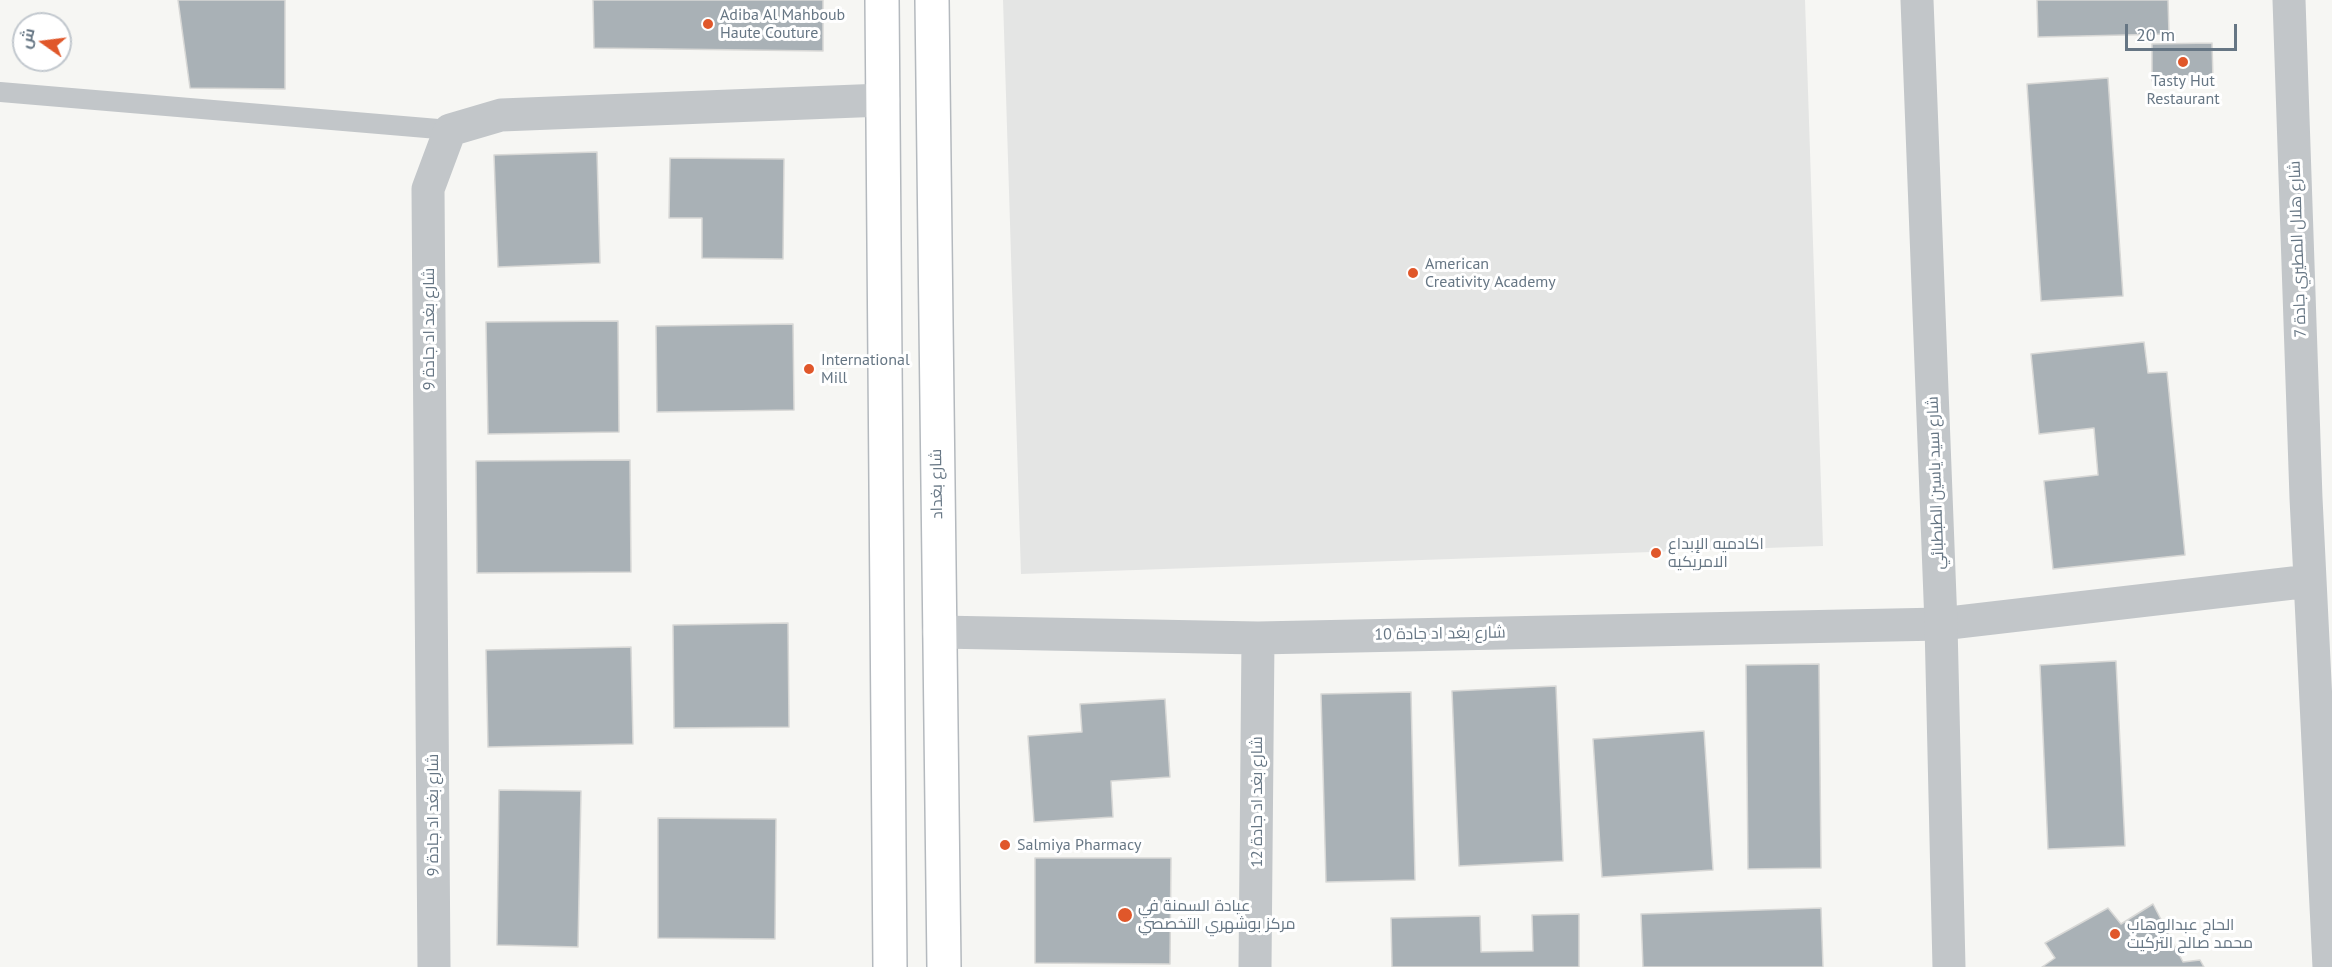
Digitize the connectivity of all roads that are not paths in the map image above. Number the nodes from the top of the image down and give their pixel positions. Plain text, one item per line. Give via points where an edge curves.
1 (882, 0) edge
2 (932, 0) edge
3 (1917, 0) edge
4 (2289, 0) edge
5 (0, 93) edge
6 (882, 100) junction
7 (450, 130) junction
8 (2319, 497) edge
9 (2310, 581) junction
10 (1941, 624) junction
11 (939, 632) junction
12 (1258, 638) junction
13 (434, 967) edge
14 (890, 967) edge
15 (944, 967) edge
16 (1256, 967) edge
17 (1949, 967) edge
18 (2330, 967) edge

1 - 6 main road
2 - 11 main road, شارع بغداد
3 - 10 street, شارع سيد ياسين الطبطبائي
4 - 8 street, شارع هلال المطيري جادة 7
5 - 7 lane
6 - 7 street via 501,115
6 - 14 main road
7 - 13 street, شارع بغد اد جادة 9 via 428,189
8 - 9 street, شارع هلال المطيري جادة 7
9 - 10 street
9 - 18 street, شارع هلال المطيري جادة 7
10 - 12 street, شارع بغد اد جادة 10
10 - 17 street, شارع سيد ياسين الطبطبائي
11 - 12 street, شارع بغد اد جادة 10
11 - 15 main road, شارع بغداد
12 - 16 street, شارع بغد اد جادة 12

